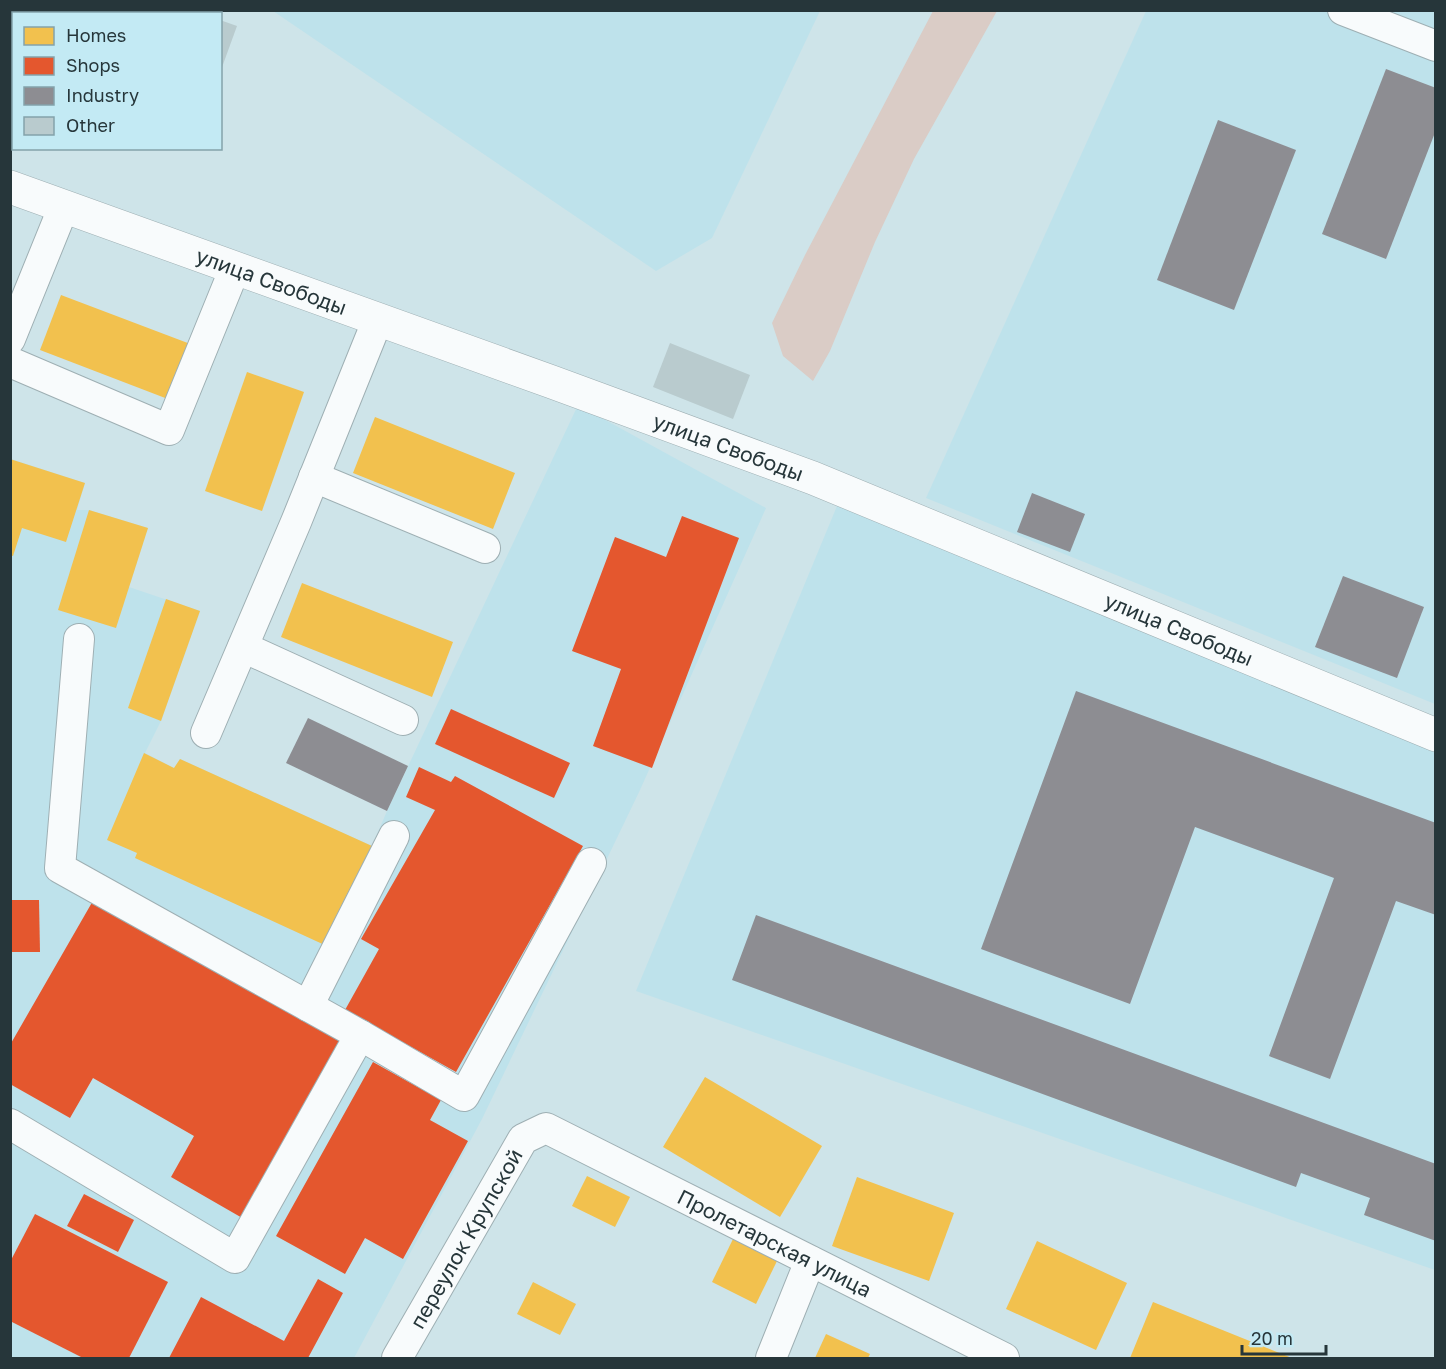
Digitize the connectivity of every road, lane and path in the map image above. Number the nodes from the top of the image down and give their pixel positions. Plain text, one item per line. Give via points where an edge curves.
1 (1343, 10) edge
2 (1436, 46) edge
3 (10, 187) edge
4 (64, 206) junction
5 (235, 268) junction
6 (378, 319) junction
7 (10, 339) edge
8 (10, 362) edge
9 (314, 477) junction
10 (485, 548) dead end
11 (79, 639) dead end
12 (243, 647) junction
13 (403, 720) dead end
14 (206, 733) dead end
15 (1436, 735) edge
16 (394, 836) dead end
17 (591, 863) dead end
18 (308, 1006) junction
19 (360, 1035) junction
20 (546, 1128) joint
21 (13, 1132) edge
22 (810, 1261) junction
23 (397, 1359) edge
24 (771, 1359) edge
25 (1004, 1359) edge

1 - 2 street
3 - 4 main road, улица Свободы
4 - 5 main road, улица Свободы
4 - 7 street
5 - 6 main road, улица Свободы
5 - 8 street via 169,429
6 - 9 street
6 - 15 main road, улица Свободы via 813,478
9 - 10 street
9 - 12 street
11 - 18 street via 60,868
12 - 13 street
12 - 14 street
16 - 18 street
17 - 19 street via 464,1096
18 - 19 street
19 - 21 street via 235,1258
20 - 22 street, Пролетарская улица
20 - 23 street, переулок Крупской via 523,1139
22 - 24 street
22 - 25 street, Пролетарская улица

